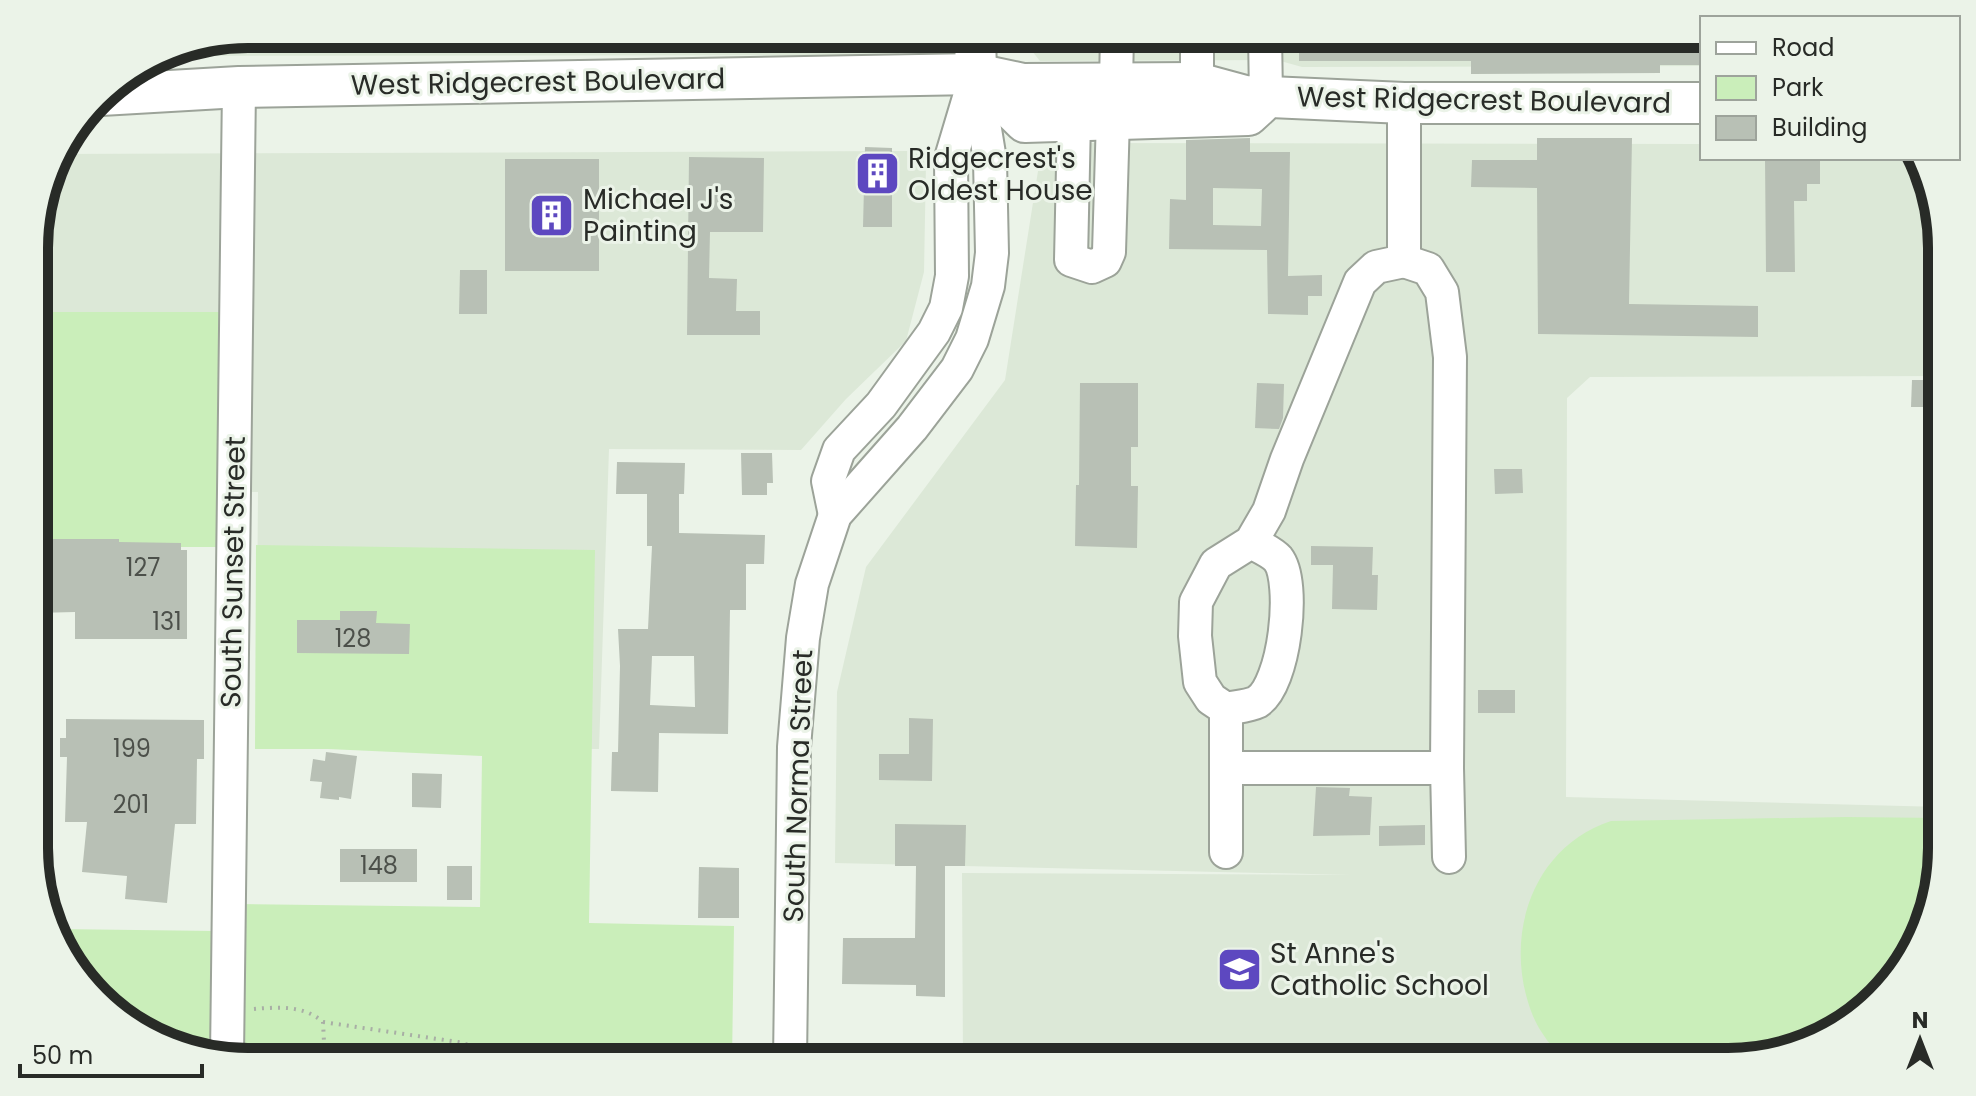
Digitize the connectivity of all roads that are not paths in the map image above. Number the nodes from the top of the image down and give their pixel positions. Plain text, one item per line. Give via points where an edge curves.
1 (975, 48) edge
2 (1117, 48) edge
3 (1197, 48) edge
4 (1265, 48) edge
5 (976, 74) junction
6 (1197, 83) junction
7 (239, 87) junction
8 (121, 94) edge
9 (1266, 97) junction
10 (1115, 101) junction
11 (1404, 103) junction
12 (1700, 103) edge
13 (1070, 120) junction
14 (1404, 261) junction
15 (1251, 542) junction
16 (1226, 709) junction
17 (1226, 768) junction
18 (1447, 768) junction
19 (1226, 852) dead end
20 (1449, 857) dead end
21 (227, 1046) edge
22 (790, 1048) edge

1 - 5 main road
2 - 10 street
3 - 6 street
4 - 9 street
5 - 7 main road, West Ridgecrest Boulevard
5 - 10 main road, West Ridgecrest Boulevard
5 - 13 main road, West Ridgecrest Boulevard via 1025,122
5 - 22 street, South Norma Street via 990,160 992,253 972,339 957,369 912,428 835,515 812,584 794,747
6 - 9 main road, West Ridgecrest Boulevard
6 - 10 main road, West Ridgecrest Boulevard
7 - 8 main road, West Ridgecrest Boulevard
7 - 21 street, South Sunset Street
9 - 10 main road, West Ridgecrest Boulevard via 1248,115
9 - 11 main road, West Ridgecrest Boulevard
10 - 13 main road, West Ridgecrest Boulevard
10 - 13 street via 1108,256 1092,267 1071,260 1065,248
11 - 12 main road, West Ridgecrest Boulevard
11 - 14 street
14 - 15 street via 1376,267 1360,282 1269,511
14 - 18 street via 1428,269 1442,292 1450,357
15 - 16 street via 1216,564 1196,602 1200,682
15 - 16 street via 1278,559 1287,586 1282,660 1272,687 1257,702
16 - 17 street
17 - 18 street
17 - 19 street
18 - 20 street

